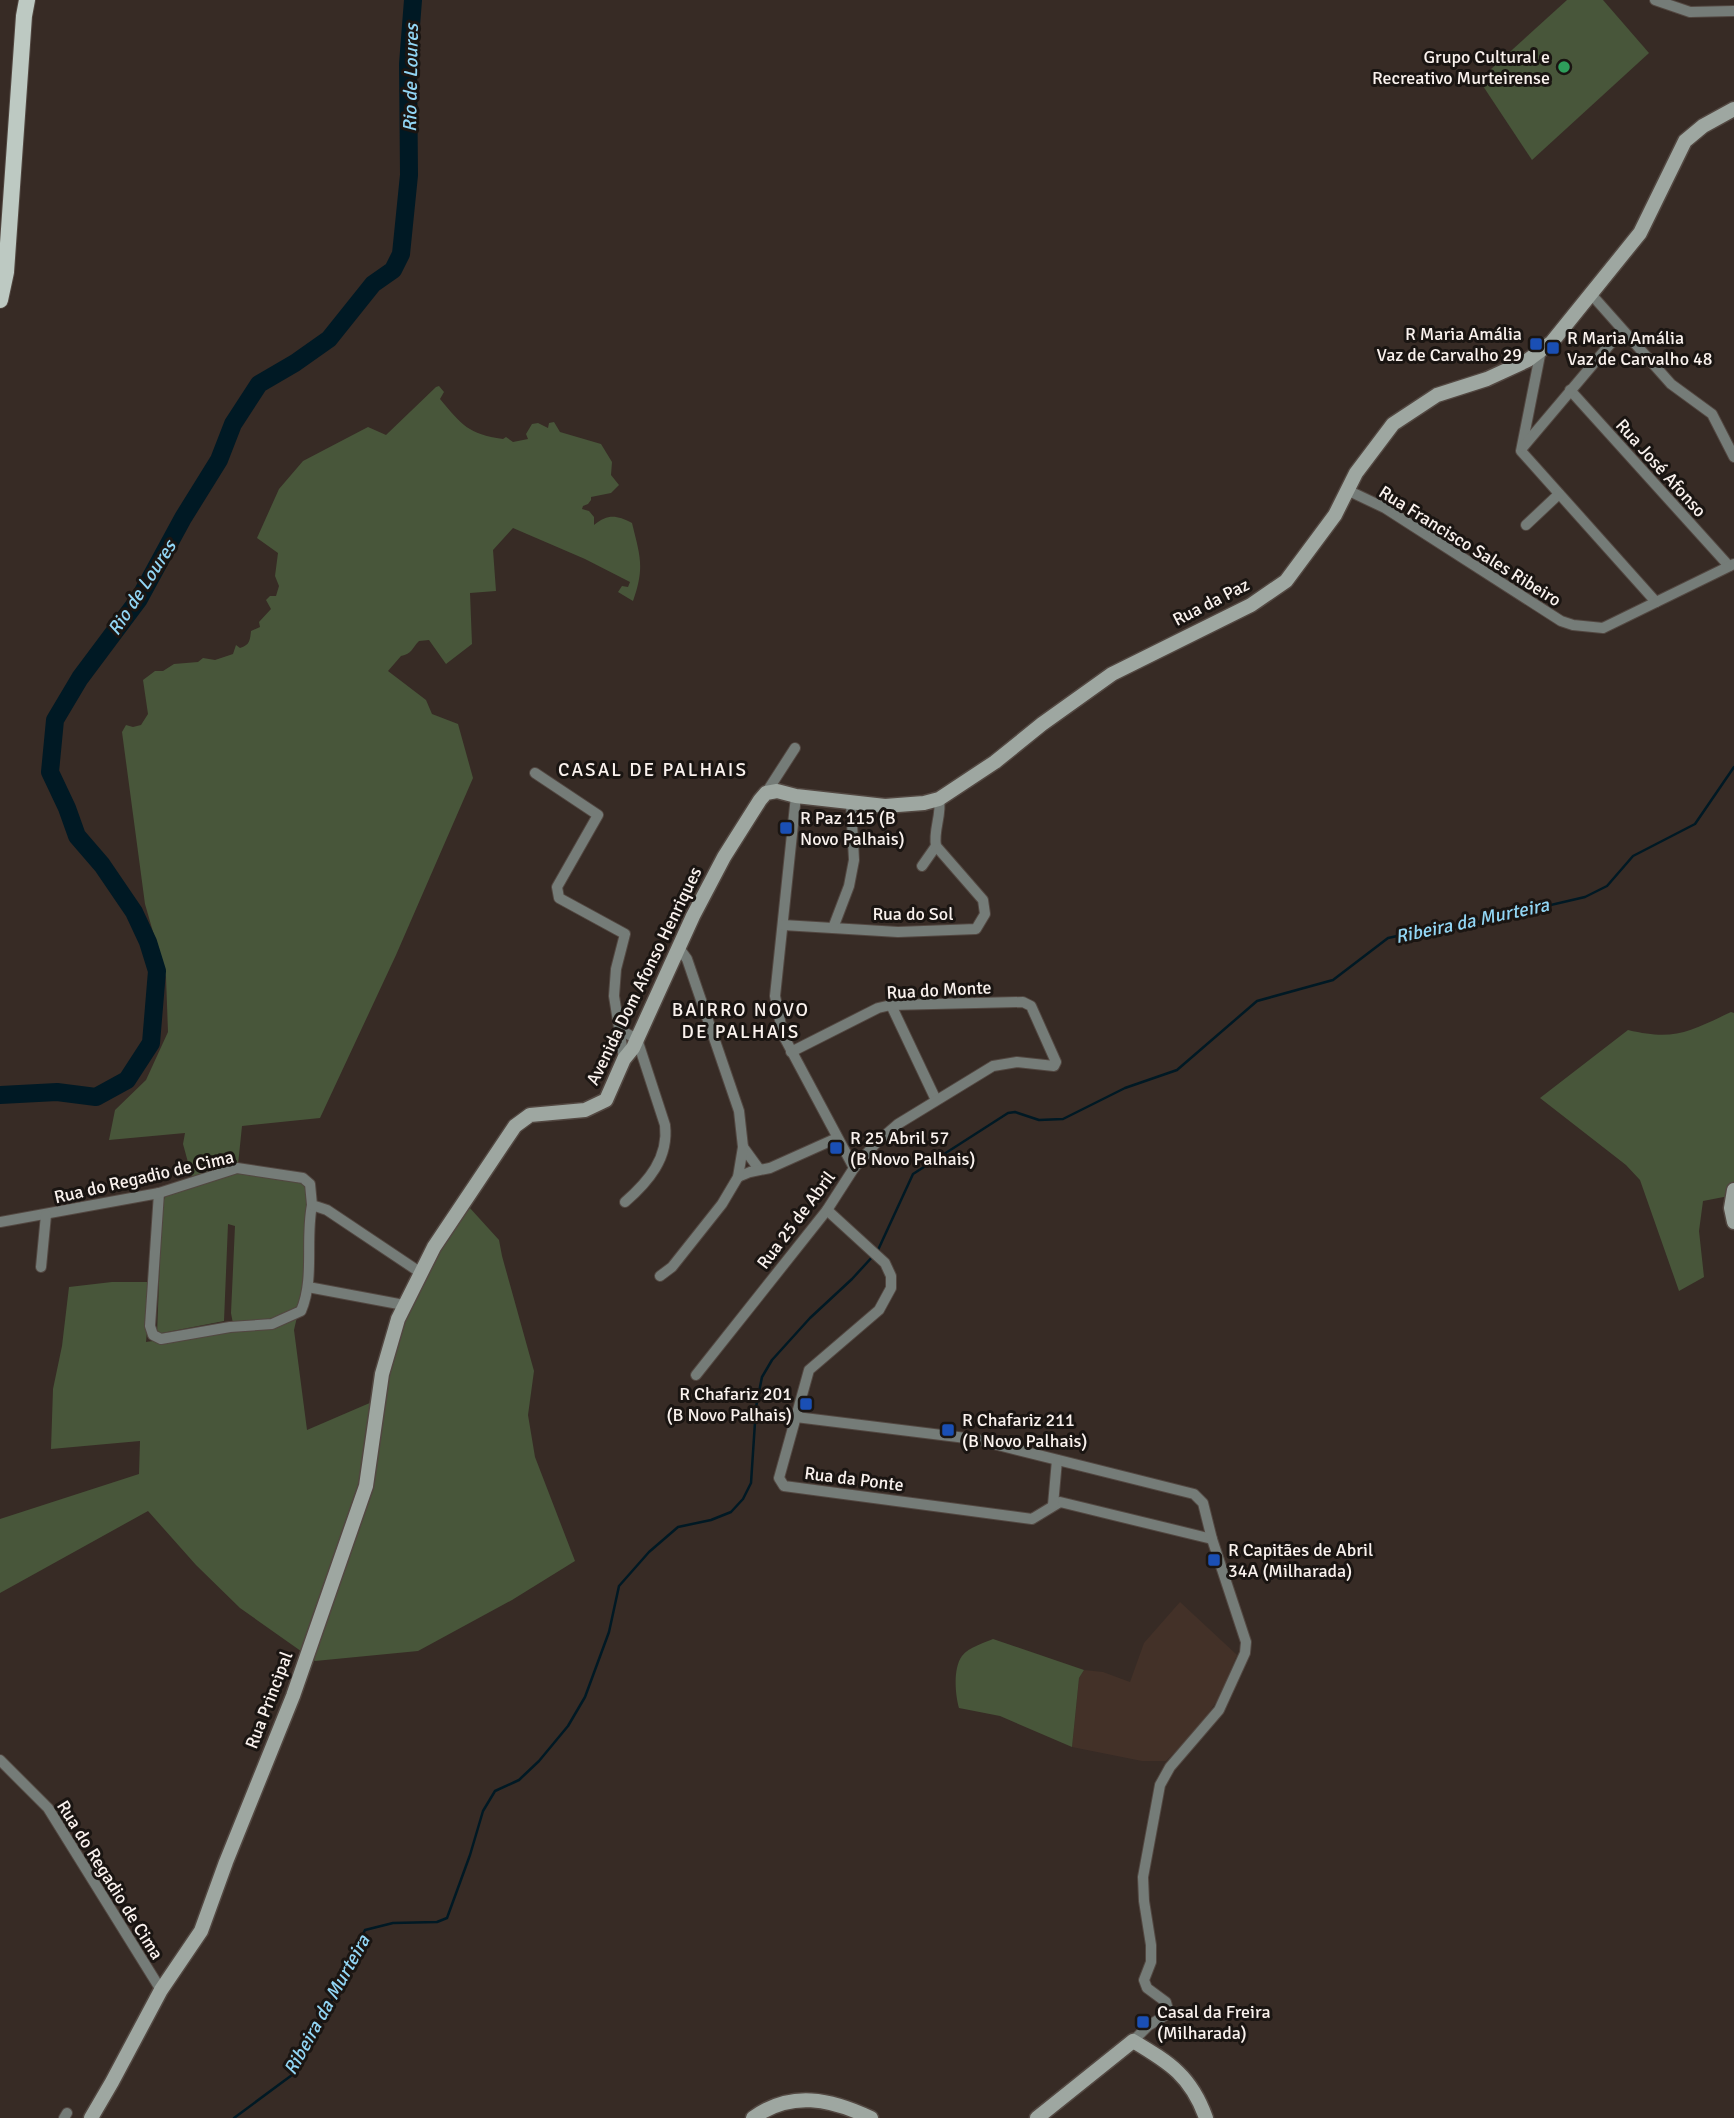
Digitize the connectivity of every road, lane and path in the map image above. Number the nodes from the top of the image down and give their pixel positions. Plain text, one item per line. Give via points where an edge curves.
1 (27, 0) edge
2 (1656, 0) edge
3 (1734, 11) edge
4 (1734, 109) edge
5 (1591, 293) junction
6 (0, 300) edge
7 (1622, 330) junction
8 (1541, 350) junction
9 (1570, 390) junction
10 (1731, 442) edge
11 (1521, 451) junction
12 (1734, 457) edge
13 (1347, 490) junction
14 (1559, 494) junction
15 (1526, 525) dead end
16 (1732, 565) edge
17 (1656, 602) junction
18 (795, 748) dead end
19 (535, 774) dead end
20 (766, 793) junction
21 (796, 796) junction
22 (939, 799) junction
23 (851, 804) junction
24 (936, 846) junction
25 (922, 866) dead end
26 (783, 925) junction
27 (833, 928) junction
28 (678, 948) junction
29 (891, 1005) junction
30 (620, 1030) junction
31 (637, 1039) junction
32 (791, 1052) junction
33 (624, 1059) junction
34 (1054, 1066) joint
35 (936, 1100) junction
36 (837, 1138) junction
37 (743, 1147) junction
38 (854, 1168) junction
39 (759, 1169) junction
40 (738, 1177) junction
41 (1734, 1189) edge
42 (159, 1193) junction
43 (625, 1202) dead end
44 (313, 1205) junction
45 (827, 1210) junction
46 (46, 1215) junction
47 (0, 1222) edge
48 (1734, 1222) edge
49 (41, 1267) dead end
50 (421, 1273) junction
51 (660, 1276) dead end
52 (308, 1287) junction
53 (404, 1305) junction
54 (696, 1374) dead end
55 (796, 1418) junction
56 (1057, 1460) junction
57 (1053, 1505) junction
58 (1212, 1539) junction
59 (0, 1760) edge
60 (161, 1990) junction
61 (1133, 2041) junction
62 (91, 2118) edge
63 (753, 2118) edge
64 (870, 2118) edge
65 (1037, 2118) edge
66 (1206, 2118) edge

1 - 6 main road
2 - 3 street via 1690,12
4 - 5 street, Rua da Paz via 1685,141 1640,233
5 - 7 street
5 - 8 street, Rua da Paz
7 - 9 street
7 - 10 street via 1671,384 1712,414
8 - 11 street
8 - 13 street, Rua da Paz via 1487,379 1422,403 1393,424
9 - 11 street
9 - 16 street, Rua José Afonso
10 - 12 street
11 - 14 street
13 - 17 street, Rua Francisco Sales Ribeiro via 1385,508 1561,621 1603,628
13 - 22 street, Rua da Paz via 1286,581 1251,605 1112,674
14 - 15 street
14 - 17 street
16 - 17 street, Rua Francisco Sales Ribeiro
18 - 20 street, Avenida Dom Afonso Henriques
19 - 30 street via 598,815 557,887 559,898 625,934 614,996
20 - 21 street, Rua da Paz
20 - 28 street, Avenida Dom Afonso Henriques via 723,857
21 - 23 street, Rua da Paz
21 - 26 street
22 - 23 street, Rua da Paz via 885,807
22 - 24 street
23 - 27 street via 854,860
24 - 25 street
24 - 27 street, Rua do Sol via 983,900 985,914 976,929 898,932
26 - 27 street, Rua do Sol
26 - 32 street via 775,996
28 - 31 street, Avenida Dom Afonso Henriques
28 - 37 street via 687,959 739,1111
29 - 32 street, Rua do Monte
29 - 34 street, Rua do Monte via 1028,1003 1054,1055
29 - 35 street
30 - 31 street
30 - 33 street
31 - 33 street, Avenida Dom Afonso Henriques
31 - 43 street via 666,1136 658,1165
32 - 36 street
33 - 50 street, Avenida Dom Afonso Henriques via 606,1100 585,1110 530,1115 515,1126
34 - 35 street, Rua 25 de Abril via 1017,1062 993,1066
35 - 38 street, Rua 25 de Abril via 898,1124
36 - 38 street
36 - 39 street
37 - 39 street
37 - 40 street
38 - 45 street, Rua 25 de Abril
39 - 40 street
40 - 51 street via 722,1204
41 - 48 street
42 - 44 street, Rua do Regadio de Cima via 237,1168 303,1178 310,1184
42 - 46 street, Rua do Regadio de Cima
42 - 52 street via 153,1335 161,1339 272,1324 302,1311
44 - 50 street
44 - 52 street
45 - 54 street, Rua 25 de Abril
45 - 55 street, Rua da Ponte via 880,1257 891,1276 891,1288 879,1310 809,1370
46 - 47 street, Rua do Regadio de Cima
46 - 49 street
50 - 53 street, Rua Principal
52 - 53 street
53 - 60 street, Rua Principal via 382,1374 366,1486 327,1601 201,1931
55 - 56 street via 974,1439
55 - 57 street, Rua da Ponte via 779,1478 785,1486 1032,1518
56 - 57 street
56 - 58 street via 1194,1494 1203,1503
57 - 58 street, Rua da Ponte via 1068,1503
58 - 61 street via 1246,1642 1245,1653 1219,1710 1170,1767 1160,1786 1143,1877 1151,1945 1144,1980 1147,1988 1166,2002 1169,2013
59 - 60 street, Rua do Regadio de Cima via 48,1808
60 - 62 street, Rua Principal
61 - 65 street
61 - 66 street via 1190,2084
63 - 64 street via 769,2107 822,2100

